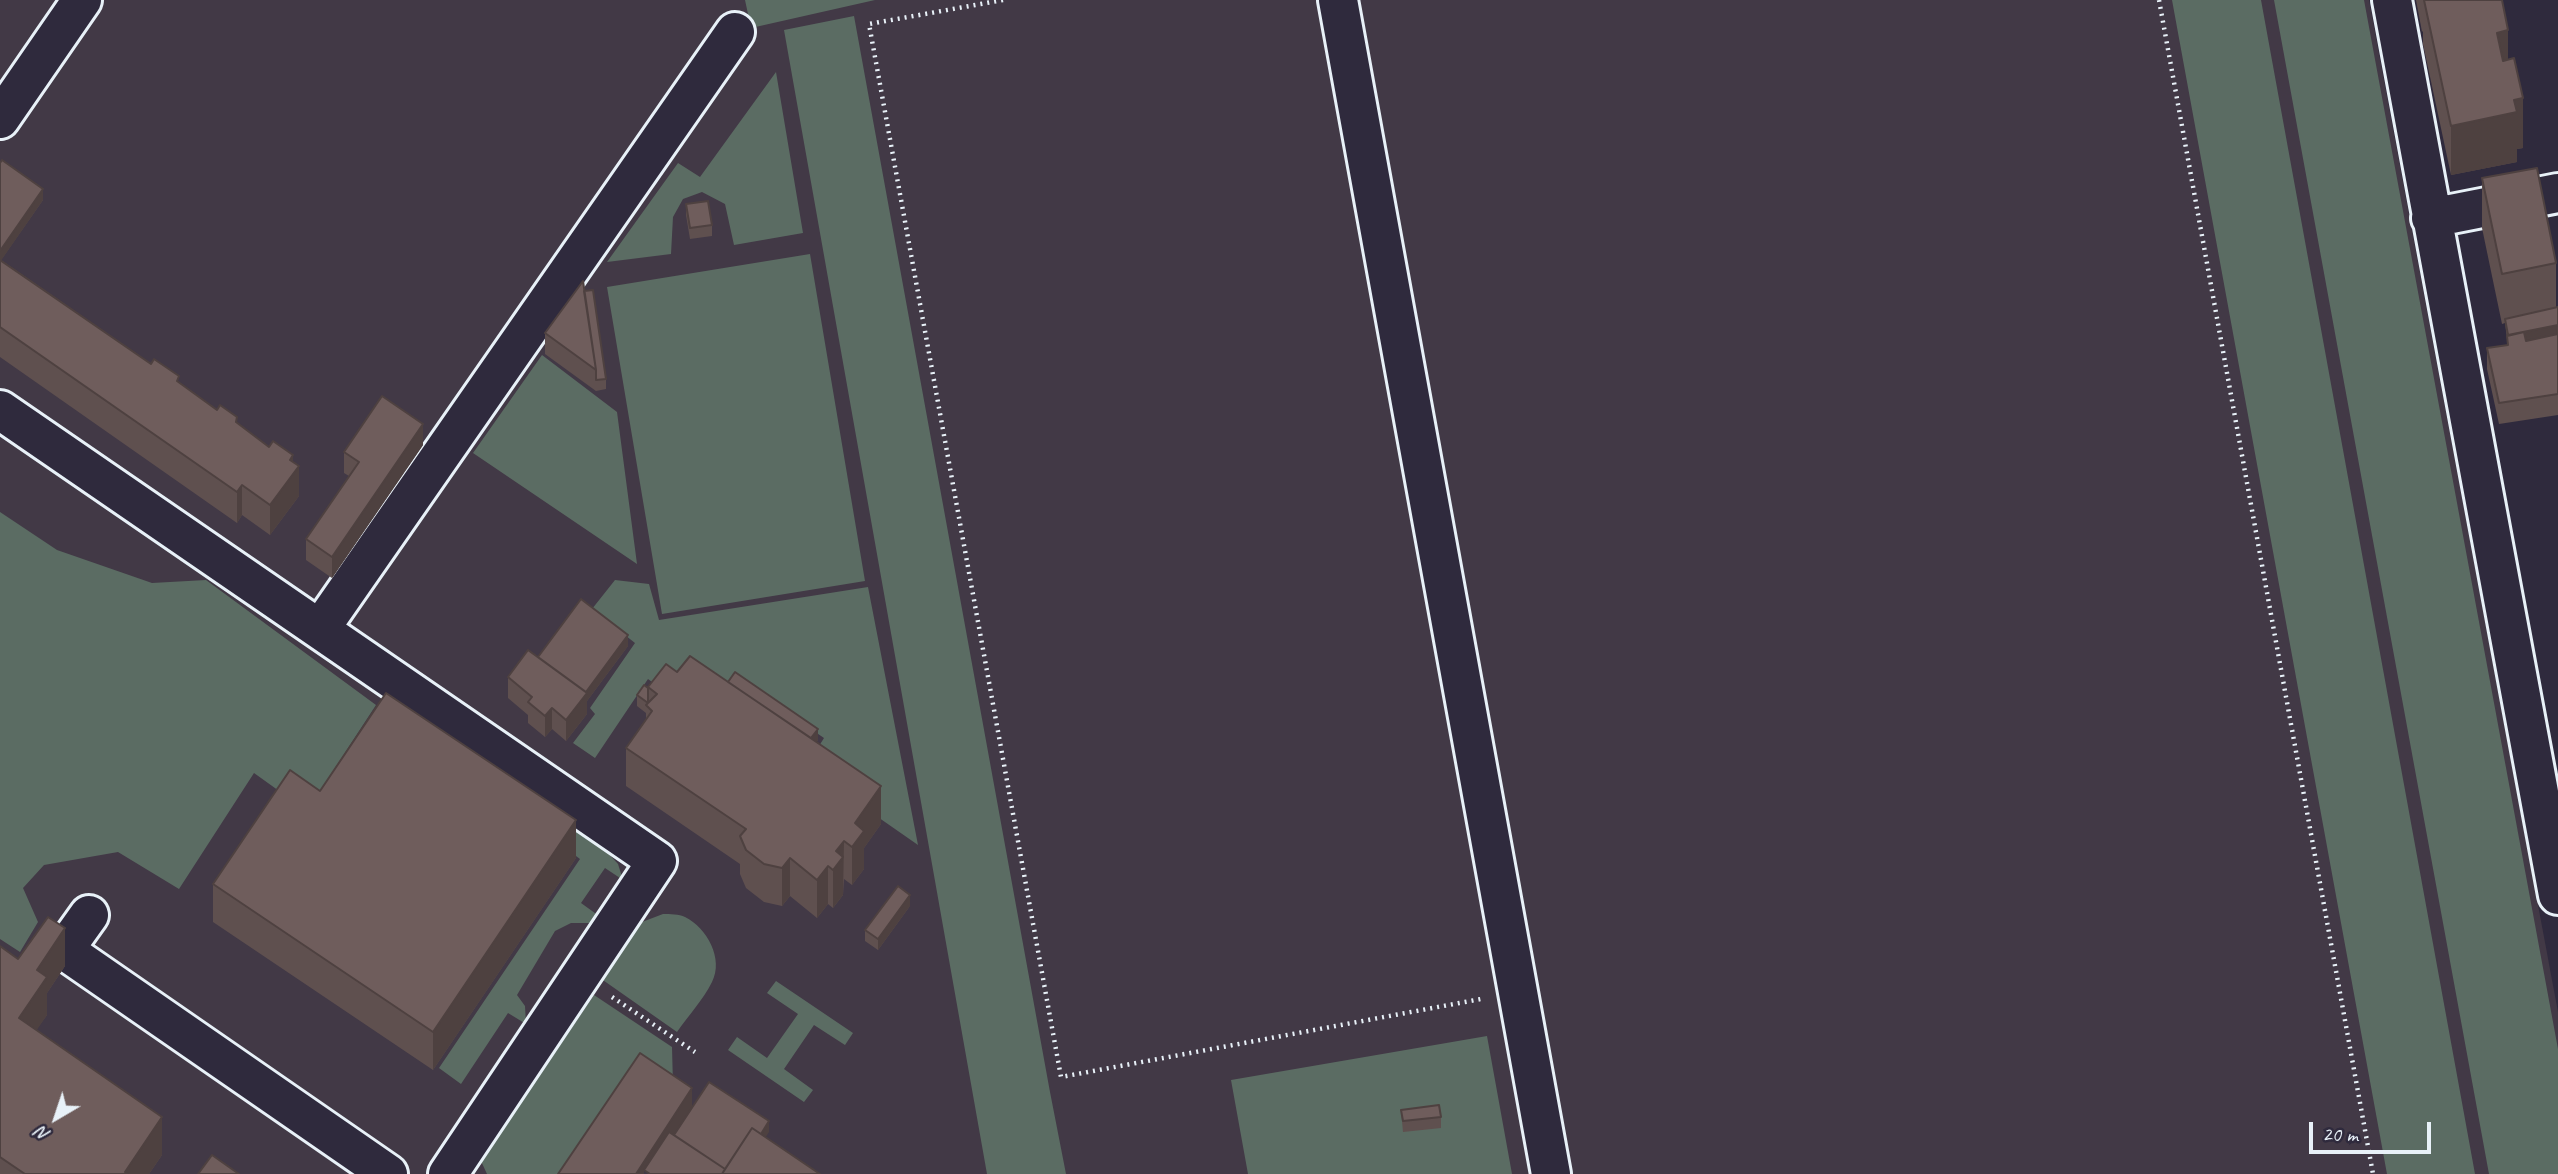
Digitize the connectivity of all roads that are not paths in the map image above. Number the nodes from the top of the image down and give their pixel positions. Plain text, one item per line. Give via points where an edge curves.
1 (82, 0) edge
2 (1338, 0) edge
3 (2392, 0) edge
4 (734, 32) dead end
5 (0, 119) edge
6 (2558, 193) edge
7 (2431, 218) junction
8 (0, 410) edge
9 (320, 629) junction
10 (2558, 895) edge
11 (89, 915) dead end
12 (388, 1174) edge
13 (448, 1174) edge
14 (1551, 1174) edge

1 - 5 street
2 - 14 street
3 - 7 street
4 - 9 street
6 - 7 street
7 - 10 street
8 - 9 street
9 - 13 street via 657,861
11 - 12 street via 64,950

